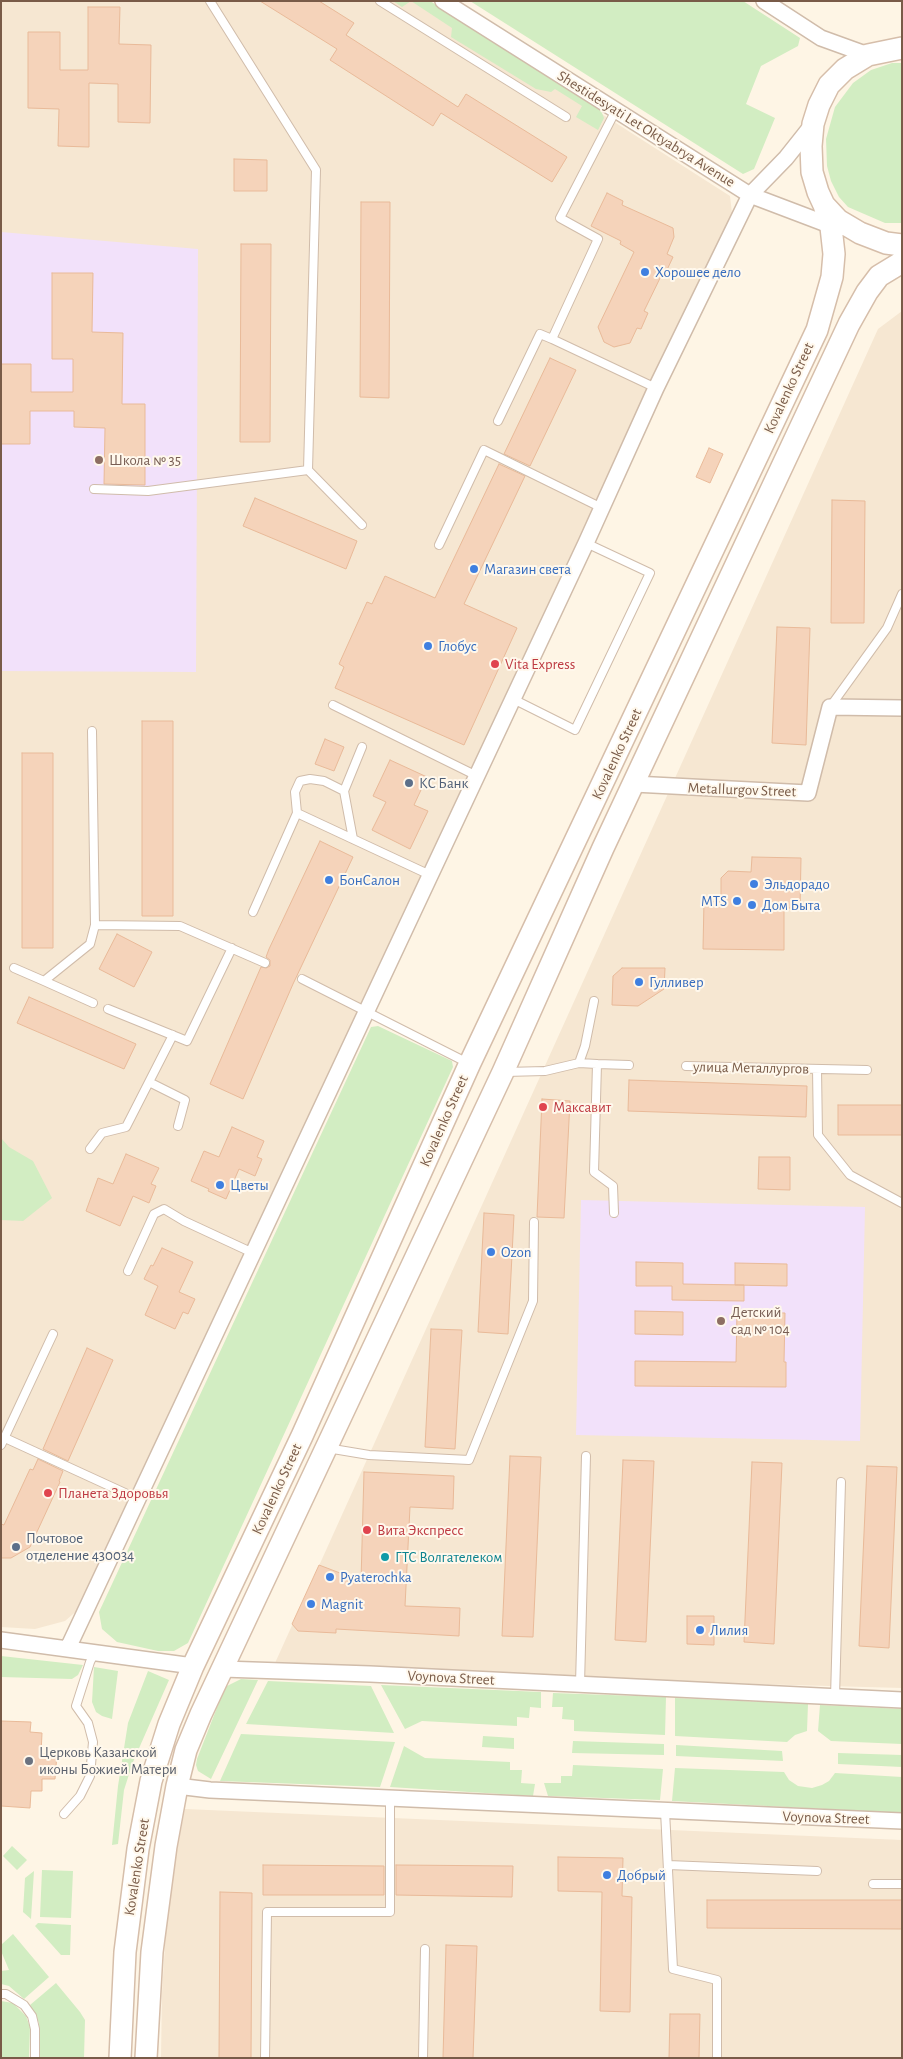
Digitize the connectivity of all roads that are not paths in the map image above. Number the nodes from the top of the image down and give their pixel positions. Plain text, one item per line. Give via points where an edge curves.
1 (210, 1) edge
2 (380, 1) edge
3 (443, 1) edge
4 (764, 1) edge
5 (902, 48) edge
6 (868, 55) junction
7 (616, 110) junction
8 (566, 117) dead end
9 (813, 124) junction
10 (750, 195) junction
11 (824, 206) junction
12 (831, 227) junction
13 (860, 233) junction
14 (902, 245) edge
15 (902, 262) edge
16 (552, 339) junction
17 (656, 388) junction
18 (498, 421) dead end
19 (308, 470) junction
20 (94, 490) dead end
21 (602, 508) junction
22 (362, 525) dead end
23 (586, 543) junction
24 (439, 544) dead end
25 (902, 594) edge
26 (513, 699) junction
27 (333, 704) dead end
28 (830, 707) junction
29 (902, 708) edge
30 (92, 731) dead end
31 (362, 746) dead end
32 (608, 772) junction
33 (476, 776) junction
34 (634, 784) junction
35 (344, 791) junction
36 (298, 813) junction
37 (353, 839) junction
38 (430, 875) junction
39 (253, 912) dead end
40 (95, 925) junction
41 (232, 948) junction
42 (265, 963) dead end
43 (14, 968) dead end
44 (302, 980) dead end
45 (44, 981) junction
46 (594, 1001) dead end
47 (93, 1003) dead end
48 (108, 1009) dead end
49 (365, 1012) junction
50 (173, 1035) junction
51 (470, 1063) junction
52 (579, 1063) junction
53 (596, 1064) junction
54 (629, 1065) dead end
55 (686, 1066) dead end
56 (817, 1069) junction
57 (867, 1070) dead end
58 (504, 1072) junction
59 (149, 1082) junction
60 (178, 1126) dead end
61 (90, 1148) dead end
62 (902, 1203) edge
63 (614, 1213) dead end
64 (534, 1222) dead end
65 (253, 1253) junction
66 (128, 1270) dead end
67 (52, 1334) dead end
68 (302, 1436) junction
69 (3, 1442) edge
70 (325, 1448) junction
71 (586, 1456) dead end
72 (842, 1482) dead end
73 (138, 1499) junction
74 (1, 1640) edge
75 (68, 1648) junction
76 (95, 1652) junction
77 (193, 1666) junction
78 (223, 1669) junction
79 (580, 1684) junction
80 (835, 1697) junction
81 (902, 1700) edge
82 (151, 1781) junction
83 (177, 1786) junction
84 (390, 1797) junction
85 (665, 1811) junction
86 (64, 1814) dead end
87 (902, 1822) edge
88 (668, 1865) junction
89 (817, 1871) dead end
90 (873, 1884) dead end
91 (902, 1884) edge
92 (425, 1949) dead end
93 (1, 1994) edge
94 (35, 2058) edge
95 (120, 2058) edge
96 (146, 2058) edge
97 (264, 2058) edge
98 (423, 2058) edge
99 (717, 2058) edge

1 - 19 lane via 316,170
2 - 8 lane
3 - 7 street, Shestidesyati Let Oktyabrya Avenue
4 - 6 street via 821,38
5 - 6 main road
6 - 9 main road, Kovalenko Street via 829,85
7 - 10 street, Shestidesyati Let Oktyabrya Avenue
7 - 16 lane via 560,218 598,239
9 - 10 street
9 - 11 main road, Kovalenko Street via 810,146 812,172
10 - 12 street, Shestidesyati Let Oktyabrya Avenue
10 - 17 street
11 - 12 main road, Kovalenko Street
11 - 13 main road via 838,220
12 - 13 street, Shestidesyati Let Oktyabrya Avenue
12 - 32 main road, Kovalenko Street via 832,277 817,330
13 - 14 main road
15 - 34 main road, Kovalenko Street via 879,276 849,324
16 - 17 lane
16 - 18 lane via 540,334
17 - 21 street
19 - 20 lane via 148,491
19 - 22 lane
21 - 23 street
21 - 24 lane via 484,450
23 - 26 street
23 - 26 lane via 650,574 576,730
25 - 28 lane via 887,628
26 - 33 street
27 - 33 lane
28 - 29 street
28 - 34 street, Metallurgov Street via 808,793
30 - 40 lane
31 - 35 lane
32 - 34 main road, Metallurgov Street
32 - 51 main road, Kovalenko Street
33 - 38 street
34 - 58 main road, Kovalenko Street
35 - 36 lane via 324,781 300,780 295,792
35 - 37 lane
36 - 37 lane
36 - 39 lane
37 - 38 lane
38 - 49 street
40 - 41 lane via 180,926
40 - 45 lane via 90,944
41 - 42 lane
41 - 50 lane via 187,1041
43 - 45 lane
44 - 49 lane
45 - 47 lane
46 - 52 lane
48 - 50 lane
49 - 51 lane
49 - 65 street
50 - 59 lane
51 - 58 main road
51 - 68 main road, Kovalenko Street
52 - 53 lane
52 - 58 lane via 544,1071
53 - 54 lane
53 - 63 lane via 594,1172 613,1186
55 - 56 lane, улица Металлургов
56 - 57 lane, улица Металлургов
56 - 62 lane via 818,1136 850,1175
58 - 70 main road, Kovalenko Street
59 - 60 lane via 185,1100
59 - 61 lane via 126,1127 102,1133
64 - 70 lane via 533,1301 469,1460 369,1455
65 - 66 lane via 164,1209 154,1214
65 - 73 street
67 - 69 lane
68 - 70 main road
68 - 77 main road, Kovalenko Street
69 - 73 lane
70 - 78 main road, Kovalenko Street
71 - 79 lane
72 - 80 lane
73 - 75 street
74 - 75 street, Voynova Street
75 - 76 street, Voynova Street
76 - 77 street, Voynova Street
76 - 86 lane via 76,1706 88,1723 93,1742 90,1776 80,1796
77 - 78 main road, Voynova Street
77 - 82 main road, Kovalenko Street via 169,1724
78 - 79 street, Voynova Street
78 - 83 main road, Kovalenko Street via 186,1750
79 - 80 street, Voynova Street
80 - 81 street, Voynova Street
82 - 83 main road, Voynova Street
82 - 95 main road, Kovalenko Street via 124,1952
83 - 84 street, Voynova Street
83 - 96 main road, Kovalenko Street via 152,1952
84 - 85 street, Voynova Street
84 - 97 lane via 390,1912 266,1912
85 - 87 street, Voynova Street
85 - 88 lane
88 - 89 lane
88 - 99 lane via 673,1969 717,1980
90 - 91 lane
92 - 98 lane
93 - 94 lane via 24,2005 32,2016

